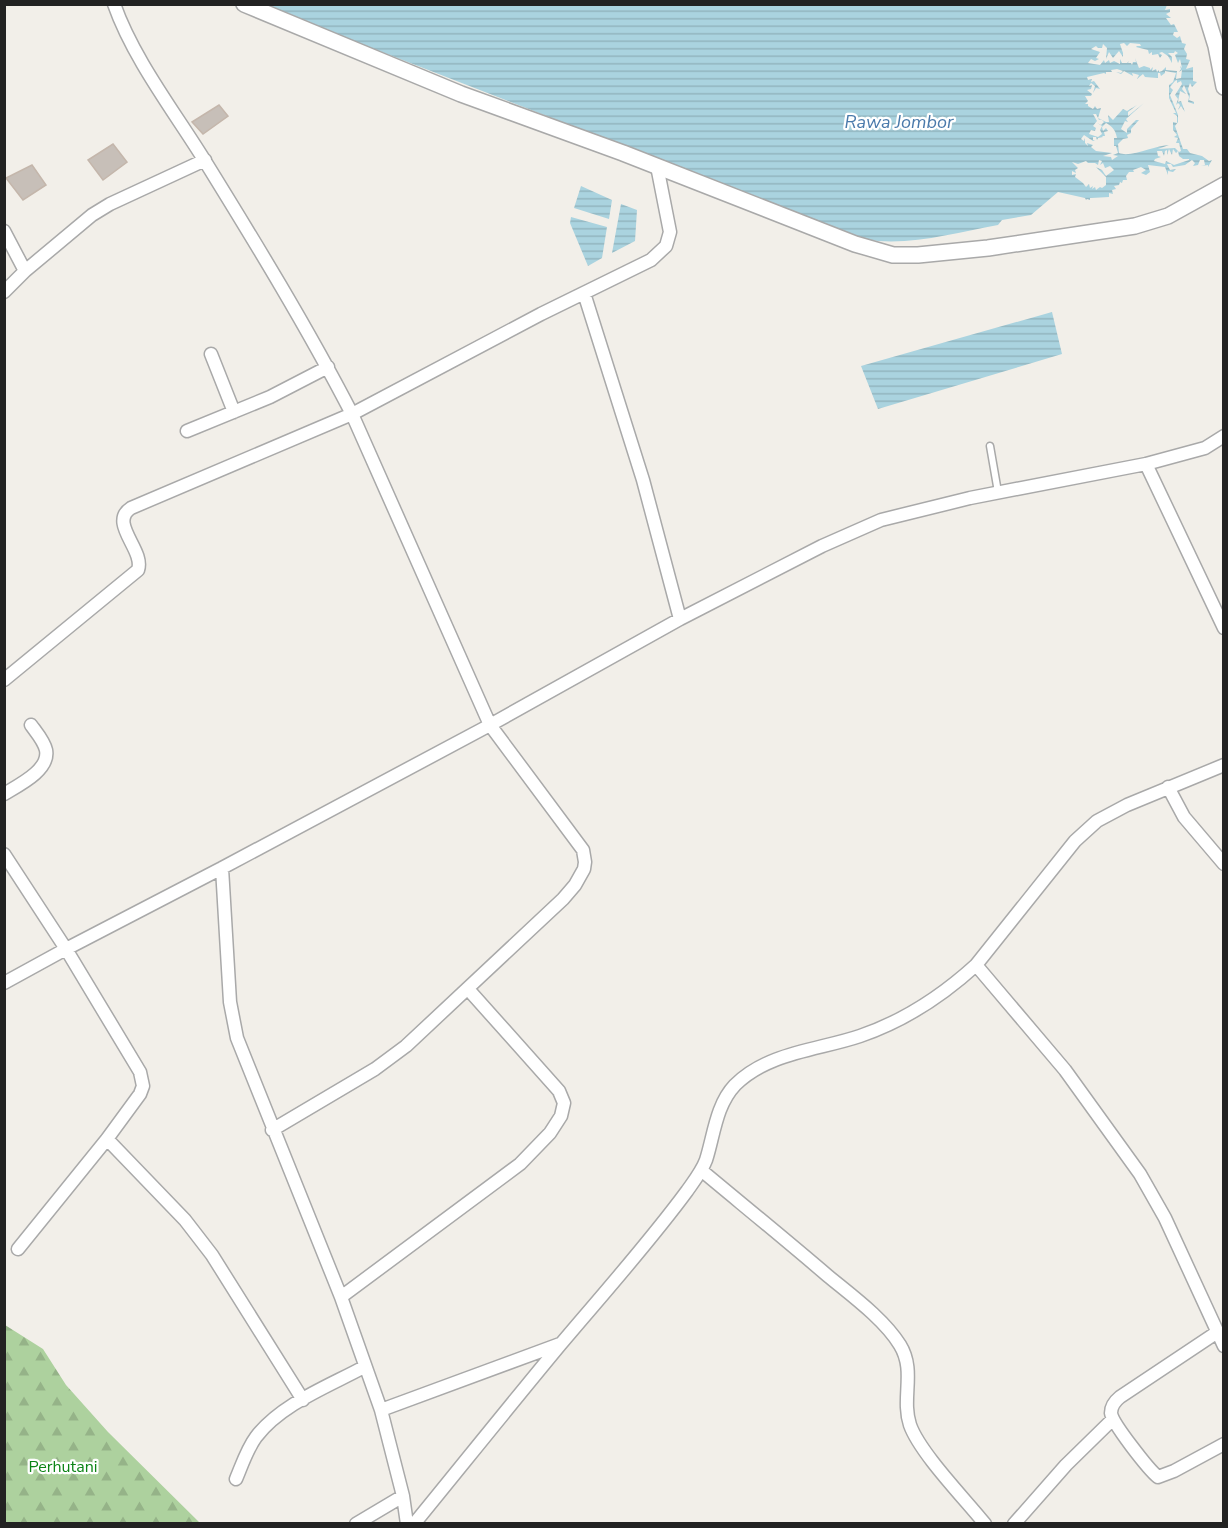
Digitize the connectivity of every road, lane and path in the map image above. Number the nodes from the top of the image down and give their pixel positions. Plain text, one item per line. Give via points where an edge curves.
1 (114, 4) edge
2 (244, 4) edge
3 (1203, 4) edge
4 (1224, 87) edge
5 (205, 160) junction
6 (657, 166) junction
7 (1224, 185) edge
8 (4, 231) edge
9 (25, 271) junction
10 (4, 292) edge
11 (584, 293) junction
12 (211, 354) dead end
13 (328, 367) junction
14 (234, 412) junction
15 (352, 414) junction
16 (187, 431) dead end
17 (1224, 436) edge
18 (990, 446) dead end
19 (1146, 464) junction
20 (998, 493) junction
21 (680, 619) junction
22 (1224, 628) edge
23 (4, 680) edge
24 (31, 725) dead end
25 (490, 725) junction
26 (1224, 765) edge
27 (1167, 788) junction
28 (4, 794) edge
29 (4, 854) edge
30 (1224, 864) edge
31 (222, 868) junction
32 (66, 949) junction
33 (976, 965) junction
34 (4, 983) edge
35 (468, 989) junction
36 (272, 1130) junction
37 (107, 1139) junction
38 (701, 1170) junction
39 (18, 1249) dead end
40 (341, 1297) junction
41 (1216, 1333) junction
42 (561, 1343) junction
43 (1224, 1346) edge
44 (364, 1367) junction
45 (303, 1400) junction
46 (381, 1410) junction
47 (1113, 1419) junction
48 (1224, 1444) edge
49 (236, 1479) dead end
50 (403, 1496) junction
51 (356, 1524) edge
52 (407, 1524) edge
53 (414, 1524) edge
54 (985, 1524) edge
55 (1014, 1524) edge

1 - 5 street via 134,47
2 - 6 street via 417,76
3 - 4 street
5 - 9 street via 92,215
5 - 13 street
6 - 7 street via 855,244 902,255 988,248 1147,224
6 - 11 street via 670,227 666,246 644,264
8 - 9 street
9 - 10 street
11 - 15 street
11 - 21 street via 643,480
12 - 14 street
13 - 14 street
13 - 15 street
14 - 16 street
15 - 23 street via 127,511 123,524 139,561 138,570
15 - 25 street
17 - 19 street via 1204,448
18 - 20 lane
19 - 20 street
19 - 22 street
20 - 21 street via 881,520
21 - 25 street
24 - 28 street via 45,746 45,759 35,773
25 - 31 street
25 - 35 street via 573,835 583,850 585,862 563,899
26 - 27 street
27 - 30 street via 1184,817
27 - 33 street via 1108,813 1087,829
29 - 32 street
31 - 32 street
31 - 36 street via 233,1021
32 - 34 street
32 - 37 street via 143,1078 140,1094
33 - 38 street via 926,1005 893,1022 775,1060 746,1076 723,1103
33 - 41 street via 1065,1070 1140,1174 1165,1218
35 - 36 street via 375,1070
35 - 40 street via 559,1091 563,1110 550,1133 520,1164
36 - 40 street
37 - 39 street
37 - 45 street via 185,1220 212,1255
38 - 42 street via 600,1301
38 - 54 street via 892,1334 909,1366 907,1403 911,1426 938,1467
40 - 44 street
41 - 43 street
41 - 47 street via 1120,1397 1111,1409
42 - 46 street
42 - 53 street
44 - 45 street
44 - 46 street
45 - 49 street via 280,1413 254,1439
46 - 50 street
47 - 48 street via 1158,1477
47 - 55 street
50 - 51 street
50 - 52 street

